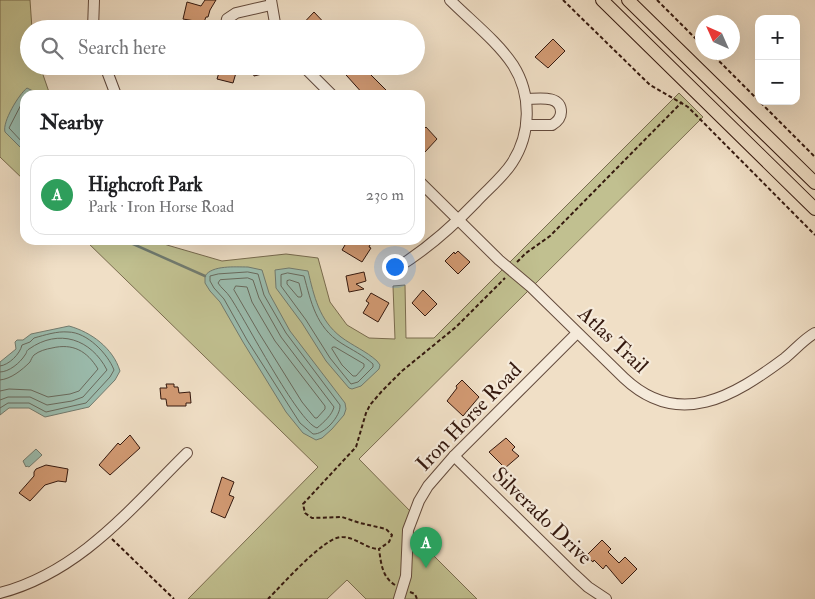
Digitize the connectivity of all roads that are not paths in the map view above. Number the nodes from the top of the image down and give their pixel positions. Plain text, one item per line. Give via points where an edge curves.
1 (94, 0) edge
2 (450, 0) edge
3 (602, 0) edge
4 (628, 0) edge
5 (271, 3) edge
6 (93, 20) edge
7 (227, 20) edge
8 (274, 20) edge
9 (108, 75) edge
10 (312, 75) edge
11 (114, 90) edge
12 (327, 90) edge
13 (526, 99) junction
14 (526, 125) junction
15 (815, 183) edge
16 (425, 187) edge
17 (815, 209) edge
18 (459, 220) junction
19 (398, 268) dead end
20 (815, 324) edge
21 (577, 332) junction
22 (813, 334) edge
23 (186, 453) dead end
24 (454, 456) junction
25 (0, 593) edge
26 (399, 599) edge
27 (606, 599) edge

1 - 6 street
2 - 13 street via 506,56
3 - 17 main road
4 - 15 main road
5 - 7 street via 236,13
5 - 8 street
9 - 11 street
10 - 12 street
13 - 14 street
13 - 14 street via 552,99 561,111 559,120 552,125
14 - 18 street via 509,167
16 - 18 street, Atlas Trail
18 - 19 street
18 - 21 street, Atlas Trail
20 - 22 street, Atlas Trail
21 - 22 street, Atlas Trail via 638,390 660,400 688,405 708,401 740,387 769,370
21 - 24 street, Iron Horse Road
23 - 25 street via 107,534 86,550 59,568
24 - 26 street, Iron Horse Road via 428,486 413,514 408,530 406,576
24 - 27 street, Silverado Drive via 574,574

